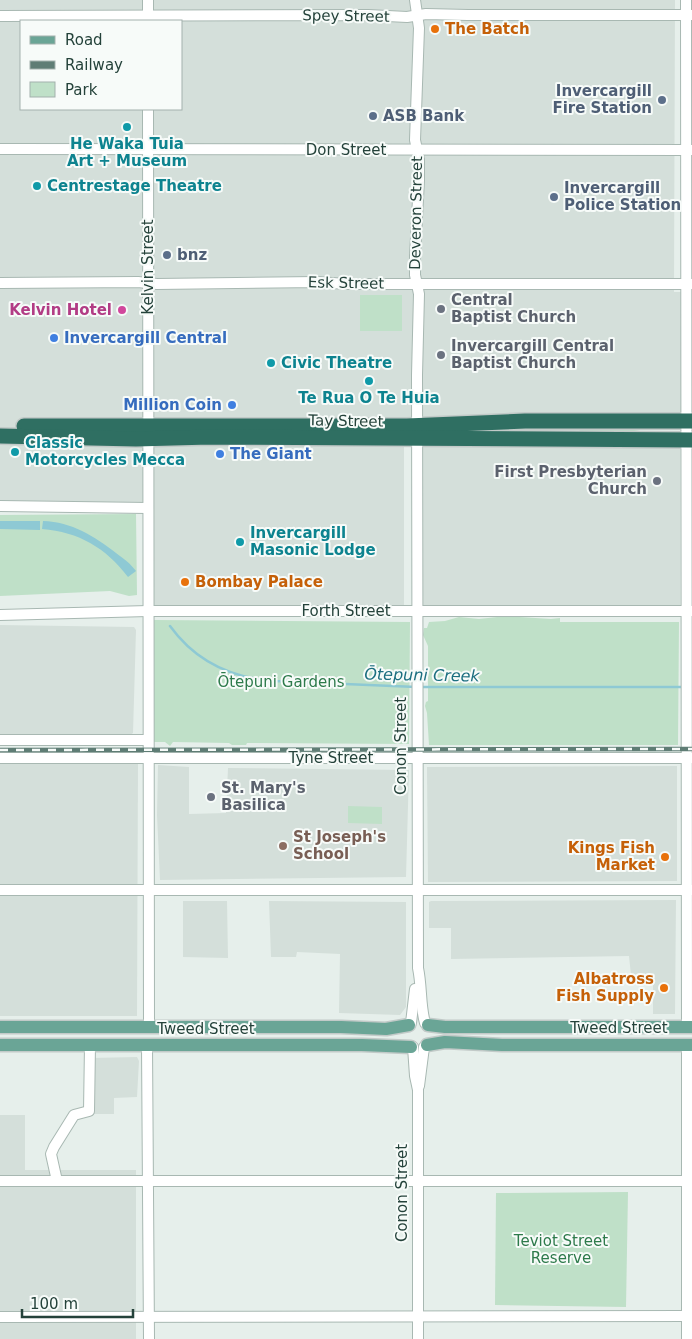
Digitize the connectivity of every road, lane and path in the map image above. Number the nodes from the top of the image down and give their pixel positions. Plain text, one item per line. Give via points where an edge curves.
1 (148, 0) edge
2 (415, 0) edge
3 (686, 0) edge
4 (417, 15) junction
5 (689, 15) edge
6 (0, 16) edge
7 (148, 18) edge
8 (148, 110) edge
9 (0, 149) edge
10 (148, 150) junction
11 (417, 150) junction
12 (689, 150) edge
13 (0, 283) edge
14 (148, 283) junction
15 (417, 284) junction
16 (689, 284) edge
17 (581, 421) junction
18 (0, 426) edge
19 (689, 430) edge
20 (148, 432) junction
21 (417, 432) junction
22 (0, 436) edge
23 (584, 439) junction
24 (0, 506) edge
25 (148, 508) junction
26 (148, 611) junction
27 (418, 611) junction
28 (689, 611) edge
29 (0, 615) edge
30 (0, 740) edge
31 (148, 740) junction
32 (0, 758) edge
33 (148, 758) junction
34 (417, 758) junction
35 (689, 758) edge
36 (0, 890) edge
37 (148, 890) junction
38 (418, 890) junction
39 (689, 890) edge
40 (418, 968) junction
41 (410, 1024) junction
42 (426, 1024) junction
43 (672, 1026) junction
44 (0, 1027) edge
45 (14, 1027) junction
46 (133, 1027) junction
47 (148, 1027) junction
48 (282, 1027) junction
49 (690, 1035) edge
50 (0, 1045) edge
51 (90, 1045) junction
52 (147, 1045) junction
53 (163, 1045) junction
54 (282, 1045) junction
55 (14, 1046) junction
56 (419, 1047) junction
57 (0, 1181) edge
58 (57, 1181) junction
59 (148, 1181) junction
60 (690, 1181) edge
61 (418, 1182) junction
62 (0, 1316) edge
63 (148, 1316) junction
64 (418, 1316) junction
65 (690, 1316) edge
66 (148, 1339) edge
67 (418, 1339) edge
68 (687, 1339) edge

1 - 7 street
2 - 4 street, Deveron Street
3 - 5 street
4 - 5 street, Spey Street
4 - 7 street, Spey Street
4 - 11 street, Deveron Street
5 - 12 street
6 - 7 street, Spey Street
8 - 10 street, Kelvin Street
9 - 10 street, Don Street
10 - 11 street, Don Street
10 - 14 street, Kelvin Street
11 - 12 street, Don Street
11 - 15 street, Deveron Street
12 - 16 street
13 - 14 street, Esk Street
14 - 15 street, Esk Street
14 - 20 street, Kelvin Street
15 - 16 street, Esk Street
15 - 21 street, Deveron Street
16 - 19 street
17 - 19 highway, Tay Street via 607,421 658,431
17 - 21 highway, Tay Street via 525,421
17 - 23 highway via 576,429
18 - 20 highway, Tay Street
19 - 23 highway, Tay Street
19 - 28 street
20 - 21 highway, Tay Street via 210,437
20 - 22 highway, Tay Street via 94,438
20 - 25 street, Kelvin Street
21 - 23 highway, Tay Street
21 - 27 street, Conon Street
24 - 25 street
25 - 26 street, Kelvin Street
26 - 27 street, Forth Street
26 - 29 street, Forth Street
26 - 31 street, Kelvin Street
27 - 28 street, Forth Street
27 - 34 street, Conon Street
28 - 35 street via 686,678
30 - 31 street
31 - 33 street, Kelvin Street
32 - 33 street, Tyne Street
33 - 34 street, Tyne Street
33 - 37 street, Kelvin Street
34 - 35 street, Tyne Street
34 - 38 street, Conon Street
35 - 39 street
36 - 37 street
37 - 38 street
37 - 47 street, Kelvin Street
38 - 39 street
38 - 40 street, Conon Street
39 - 49 street
40 - 41 street
40 - 42 street, Conon Street
41 - 42 main road via 418,1021
41 - 48 main road, Tweed Street via 386,1030
41 - 56 main road via 404,1037 408,1044
42 - 43 main road, Tweed Street via 445,1027
42 - 56 main road, Conon Street via 432,1035
43 - 49 main road, Tweed Street
43 - 49 main road via 683,1037
44 - 45 main road, Tweed Street
45 - 46 main road, Tweed Street
45 - 55 main road
46 - 47 main road, Tweed Street
46 - 52 main road via 146,1038
47 - 48 main road, Tweed Street
47 - 53 main road
48 - 54 main road
49 - 56 main road, Tweed Street via 502,1045 445,1042
49 - 60 street
50 - 55 main road, Tweed Street
51 - 52 main road, Tweed Street
51 - 55 main road, Tweed Street
51 - 58 street via 89,1111 74,1114 54,1147 52,1157
52 - 53 main road, Tweed Street
52 - 59 street
53 - 54 main road, Tweed Street
54 - 56 main road, Tweed Street
56 - 61 street, Conon Street
57 - 58 street
58 - 59 street
59 - 61 street
59 - 63 street
60 - 61 street
60 - 65 street
61 - 64 street, Conon Street
62 - 63 street
63 - 64 street
63 - 66 street
64 - 65 street
64 - 67 street, Conon Street
65 - 68 street

